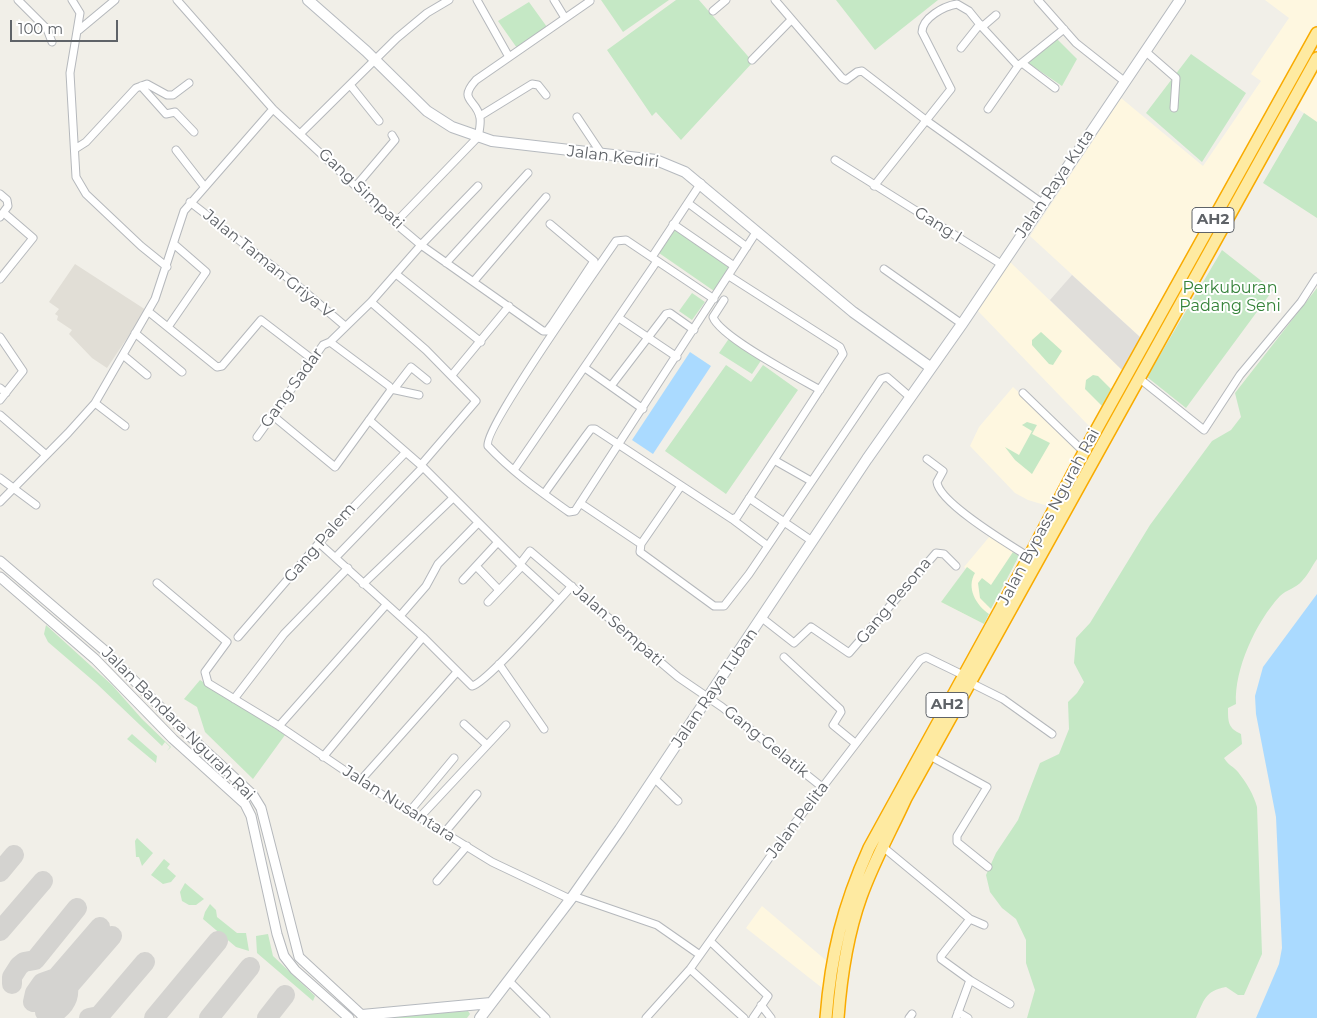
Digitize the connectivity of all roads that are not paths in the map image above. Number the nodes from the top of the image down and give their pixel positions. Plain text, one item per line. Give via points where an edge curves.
1 (18, 0) edge
2 (72, 0) edge
3 (115, 0) edge
4 (177, 0) edge
5 (308, 0) edge
6 (477, 0) edge
7 (554, 0) edge
8 (726, 0) edge
9 (776, 0) edge
10 (1038, 0) edge
11 (1180, 0) edge
12 (445, 1) edge
13 (590, 1) dead end
14 (713, 11) dead end
15 (996, 15) dead end
16 (565, 18) junction
17 (791, 20) junction
18 (981, 25) junction
19 (1064, 28) junction
20 (79, 30) junction
21 (1317, 33) edge
22 (52, 42) dead end
23 (961, 48) dead end
24 (1146, 51) junction
25 (509, 57) junction
26 (1317, 58) edge
27 (376, 60) junction
28 (752, 60) dead end
29 (1020, 64) junction
30 (1124, 81) junction
31 (189, 83) dead end
32 (141, 86) junction
33 (351, 86) junction
34 (1055, 88) dead end
35 (546, 95) dead end
36 (1174, 108) dead end
37 (273, 109) junction
38 (988, 109) dead end
39 (480, 116) junction
40 (577, 117) dead end
41 (380, 121) dead end
42 (927, 121) junction
43 (194, 132) dead end
44 (301, 133) junction
45 (392, 135) dead end
46 (477, 138) junction
47 (74, 149) junction
48 (176, 150) dead end
49 (601, 153) junction
50 (835, 160) dead end
51 (528, 172) dead end
52 (701, 183) junction
53 (204, 186) junction
54 (356, 186) junction
55 (478, 186) dead end
56 (874, 186) junction
57 (0, 194) edge
58 (546, 197) dead end
59 (190, 202) junction
60 (688, 204) junction
61 (1042, 204) junction
62 (2, 215) edge
63 (395, 223) junction
64 (550, 224) dead end
65 (673, 224) junction
66 (757, 231) junction
67 (421, 244) junction
68 (175, 245) junction
69 (747, 247) junction
70 (655, 259) junction
71 (446, 262) junction
72 (1001, 264) junction
73 (734, 266) junction
74 (167, 267) junction
75 (884, 269) dead end
76 (396, 274) junction
77 (729, 276) junction
78 (1317, 278) edge
79 (0, 279) edge
80 (474, 281) junction
81 (714, 299) junction
82 (724, 300) dead end
83 (371, 302) junction
84 (509, 306) junction
85 (149, 312) junction
86 (619, 318) junction
87 (962, 324) junction
88 (556, 325) junction
89 (345, 326) junction
90 (168, 327) junction
91 (694, 330) junction
92 (135, 333) junction
93 (0, 337) edge
94 (647, 337) junction
95 (330, 342) junction
96 (480, 342) junction
97 (123, 355) junction
98 (676, 358) junction
99 (312, 359) junction
100 (930, 367) junction
101 (585, 368) junction
102 (182, 372) dead end
103 (147, 375) dead end
104 (452, 375) junction
105 (1140, 379) junction
106 (427, 380) dead end
107 (611, 386) junction
108 (0, 388) edge
109 (392, 389) junction
110 (820, 390) junction
111 (6, 393) junction
112 (1023, 393) dead end
113 (419, 395) dead end
114 (910, 397) junction
115 (0, 400) edge
116 (95, 403) junction
117 (1109, 407) junction
118 (643, 409) junction
119 (1121, 413) junction
120 (0, 415) edge
121 (272, 416) junction
122 (369, 420) junction
123 (125, 426) dead end
124 (257, 436) dead end
125 (620, 443) junction
126 (406, 452) junction
127 (1084, 452) junction
128 (46, 454) junction
129 (927, 459) dead end
130 (774, 460) junction
131 (422, 466) junction
132 (514, 470) junction
133 (0, 478) edge
134 (811, 481) junction
135 (682, 486) junction
136 (13, 488) junction
137 (544, 494) junction
138 (453, 498) junction
139 (749, 498) junction
140 (0, 502) edge
141 (580, 503) junction
142 (36, 505) dead end
143 (732, 519) junction
144 (784, 522) junction
145 (478, 523) junction
146 (812, 541) junction
147 (498, 542) junction
148 (319, 543) junction
149 (641, 544) junction
150 (768, 546) junction
151 (336, 557) junction
152 (1029, 557) junction
153 (0, 561) edge
154 (521, 565) junction
155 (476, 566) junction
156 (956, 566) dead end
157 (348, 568) junction
158 (0, 577) edge
159 (462, 580) dead end
160 (157, 583) dead end
161 (364, 584) junction
162 (572, 586) junction
163 (499, 590) junction
164 (559, 600) junction
165 (488, 602) dead end
166 (386, 605) junction
167 (400, 616) junction
168 (762, 618) junction
169 (238, 637) dead end
170 (423, 637) junction
171 (784, 657) dead end
172 (499, 664) junction
173 (457, 672) junction
174 (967, 679) junction
175 (709, 697) junction
176 (234, 699) junction
177 (159, 706) junction
178 (150, 715) junction
179 (464, 724) dead end
180 (506, 725) dead end
181 (279, 726) junction
182 (544, 729) dead end
183 (1052, 734) dead end
184 (855, 743) junction
185 (486, 744) junction
186 (210, 755) junction
187 (930, 756) junction
188 (323, 757) junction
189 (454, 758) dead end
190 (202, 765) junction
191 (654, 778) junction
192 (360, 781) junction
193 (822, 787) junction
194 (477, 794) dead end
195 (678, 800) dead end
196 (410, 811) junction
197 (420, 817) junction
198 (445, 832) junction
199 (466, 846) junction
200 (883, 847) junction
201 (988, 867) dead end
202 (437, 881) dead end
203 (571, 898) junction
204 (286, 908) junction
205 (272, 911) junction
206 (970, 919) junction
207 (984, 925) dead end
208 (710, 941) junction
209 (700, 955) junction
210 (690, 970) junction
211 (970, 980) junction
212 (509, 981) junction
213 (491, 1002) junction
214 (1010, 1004) dead end
215 (761, 1005) junction
216 (957, 1015) edge
217 (364, 1016) edge
218 (348, 1018) edge
219 (480, 1018) edge
220 (546, 1018) edge
221 (646, 1018) edge
222 (744, 1018) edge
223 (753, 1018) edge
224 (771, 1018) edge
225 (826, 1018) edge
226 (838, 1018) edge
227 (968, 1018) edge

1 - 22 street via 46,29
2 - 20 street via 80,11
3 - 20 street
4 - 37 street, Gang Simpati
5 - 27 main road, Jalan Kediri
6 - 25 street
7 - 16 street
8 - 14 street
9 - 17 street
10 - 19 street
11 - 24 main road, Jalan Raya Kuta
12 - 27 street via 420,18
13 - 16 street
15 - 18 street
16 - 25 street
17 - 28 street
17 - 42 street via 842,78 846,80 862,71
18 - 23 street
18 - 29 street
18 - 42 street via 966,8 957,4 939,11 922,27 924,37 951,87
19 - 29 street
19 - 30 street via 1076,43
20 - 47 street via 70,73
21 - 117 highway, Jalan Bypass Ngurah Rai / AH2
24 - 30 main road, Jalan Raya Kuta
24 - 36 street via 1176,78
25 - 39 street via 468,89 467,94
26 - 105 highway, Jalan Bypass Ngurah Rai / AH2
27 - 33 street
27 - 46 main road, Jalan Kediri via 433,117
29 - 34 street
29 - 38 street
30 - 61 main road, Jalan Raya Kuta
31 - 32 street via 173,96 147,84
32 - 43 street via 166,114 175,112
32 - 47 street via 86,142
33 - 41 street
33 - 44 street
35 - 39 street via 538,85 532,84
37 - 44 street, Gang Simpati
37 - 53 street
39 - 46 street
40 - 49 street
42 - 56 street
42 - 61 street
44 - 54 street, Gang Simpati
45 - 54 street via 395,140
46 - 49 main road, Jalan Kediri
46 - 63 street
47 - 74 street via 75,172 82,188
48 - 53 street
49 - 52 main road, Jalan Kediri via 669,164
50 - 56 street, Gang I
51 - 71 street
52 - 60 street
52 - 66 main road, Jalan Kediri
53 - 59 street
54 - 63 street, Gang Simpati
55 - 67 street, Gang Sadar
56 - 72 street, Gang I
57 - 62 street via 8,203
58 - 80 street
59 - 68 street via 183,214
59 - 89 street, Jalan Taman Griya V
60 - 65 street
60 - 69 street
61 - 72 main road, Jalan Raya Kuta
62 - 79 street via 33,238
63 - 67 street, Gang Simpati
64 - 88 street via 594,261
65 - 70 street
65 - 73 street
66 - 69 street
66 - 100 main road, Jalan Kediri via 853,312
67 - 71 street, Gang Simpati
67 - 76 street, Gang Sadar
68 - 74 street
68 - 90 street via 206,272
69 - 73 street
70 - 81 street
70 - 86 street
70 - 88 street via 626,240 616,241
71 - 80 street, Gang Simpati
72 - 87 main road, Jalan Raya Kuta
73 - 77 street
74 - 85 street
75 - 87 street
76 - 83 street, Gang Sadar
76 - 96 street
77 - 81 street
77 - 110 street via 840,347 843,354
78 - 105 street via 1235,382 1204,430
80 - 84 street, Gang Simpati
81 - 91 street
82 - 110 street via 714,317 719,326 755,352
83 - 89 street, Gang Sadar
83 - 104 street
84 - 88 street, Gang Simpati via 543,331
84 - 96 street
85 - 90 street
85 - 92 street
86 - 94 street
86 - 101 street
87 - 100 main road, Jalan Raya Kuta
88 - 132 street via 486,442 497,457
89 - 95 street, Gang Sadar
90 - 99 street via 217,367 222,366 261,320
91 - 94 street via 667,313
91 - 98 street
92 - 97 street
92 - 102 street
93 - 111 street via 23,371
94 - 98 street
94 - 107 street
95 - 99 street, Gang Sadar via 324,344
95 - 109 street
96 - 104 street
97 - 103 street
97 - 116 street
98 - 118 street
99 - 121 street, Gang Sadar
100 - 114 main road, Jalan Raya Tuban
101 - 107 street
101 - 132 street
104 - 131 street via 476,402
105 - 119 highway, Jalan Bypass Ngurah Rai / AH2
106 - 109 street via 411,367
107 - 118 street
108 - 111 street
109 - 113 street
109 - 122 street
110 - 130 street
111 - 115 street
112 - 127 street
114 - 134 street via 887,377 881,379
114 - 146 main road, Jalan Raya Tuban
116 - 123 street
116 - 128 street
117 - 119 highway
117 - 127 highway, Jalan Bypass Ngurah Rai / AH2
118 - 125 street
119 - 174 highway, Jalan Bypass Ngurah Rai / AH2
120 - 128 street
121 - 122 street via 334,467
121 - 124 street, Gang Sadar
122 - 126 street
125 - 135 street
125 - 137 street via 591,429
125 - 141 street
126 - 131 street
126 - 148 street, Gang Palem
127 - 152 highway, Jalan Bypass Ngurah Rai / AH2
128 - 136 street
129 - 152 street via 943,471 937,482 940,490 976,524
130 - 134 street
130 - 139 street
131 - 138 street
131 - 151 street
132 - 137 street
133 - 136 street
134 - 144 street
135 - 143 street
135 - 149 street
136 - 140 street
136 - 142 street
137 - 141 street via 570,512 575,511
138 - 145 street
138 - 161 street
139 - 143 street via 737,517
139 - 144 street
141 - 149 street
143 - 150 street
144 - 146 street
144 - 150 street
145 - 147 street
145 - 167 street via 438,564 426,586
146 - 168 main road, Jalan Raya Tuban
147 - 154 street
147 - 155 street
148 - 151 street
148 - 169 street, Gang Palem
149 - 150 street via 642,556 720,607 727,604
151 - 157 street
152 - 174 highway, Jalan Bypass Ngurah Rai / AH2
153 - 177 street, Jalan Bandara Ngurah Rai via 104,650
154 - 162 street, Jalan Sempati via 530,551
154 - 163 street
154 - 164 street
155 - 159 street
155 - 163 street
156 - 168 street, Gang Pesona via 944,554 936,552 848,653 811,627 794,643
157 - 161 street
157 - 176 street via 284,634
158 - 178 street, Jalan Bandara Ngurah Rai via 95,659
160 - 176 street, Jalan Nusantara via 227,642 205,675 208,683
161 - 166 street
162 - 164 street
162 - 175 street, Jalan Sempati via 678,677
163 - 165 street
164 - 172 street
166 - 167 street
166 - 181 street
167 - 170 street
168 - 175 main road, Jalan Raya Tuban
170 - 173 street
170 - 188 street
171 - 184 street via 840,709 833,725
172 - 173 street via 473,686
172 - 182 street
173 - 192 street
174 - 183 street via 1003,699
174 - 184 street, Jalan Pelita via 923,657
174 - 187 highway, Jalan Bypass Ngurah Rai / AH2
174 - 225 highway, Jalan Bypass Ngurah Rai / AH2 via 880,826 851,890 834,949
175 - 191 main road, Jalan Raya Tuban
175 - 193 street, Gang Gelatik
176 - 181 street, Jalan Nusantara
177 - 178 street
177 - 186 street, Jalan Bandara Ngurah Rai
178 - 190 street, Jalan Bandara Ngurah Rai
179 - 185 street
180 - 185 street
181 - 188 street, Jalan Nusantara
184 - 193 street, Jalan Pelita
185 - 197 street
186 - 190 street
186 - 204 street, Jalan Bandara Ngurah Rai via 252,794 261,808
187 - 200 highway, Jalan Bypass Ngurah Rai / AH2
187 - 201 street via 988,787 957,836 957,842
188 - 192 street, Jalan Nusantara
189 - 196 street
190 - 205 street, Jalan Bandara Ngurah Rai via 249,810
191 - 195 street
191 - 203 main road, Jalan Raya Tuban
192 - 196 street, Jalan Nusantara
193 - 208 street, Jalan Pelita
194 - 198 street
196 - 197 street, Jalan Nusantara
197 - 198 street, Jalan Nusantara
198 - 199 street, Jalan Nusantara
199 - 202 street
199 - 203 street, Jalan Nusantara via 518,876
200 - 206 street
200 - 226 highway, Jalan Bypass Ngurah Rai / AH2 via 862,894 849,937
203 - 209 street, Jalan Nusantara via 657,925
203 - 212 main road, Jalan Raya Tuban
204 - 205 street
204 - 217 street, Jalan Bandara Ngurah Rai via 299,957
205 - 218 street, Jalan Bandara Ngurah Rai via 281,949 288,963
206 - 207 street
206 - 211 street via 941,957
208 - 209 street, Jalan Pelita
208 - 215 street via 768,996
209 - 210 street, Jalan Pelita
210 - 221 street, Jalan Pelita
210 - 222 street
211 - 214 street
211 - 216 street
212 - 213 main road, Jalan Raya Tuban
212 - 220 street
213 - 217 main road
213 - 219 main road, Jalan Raya Tuban
215 - 223 street
215 - 224 street
216 - 227 street

